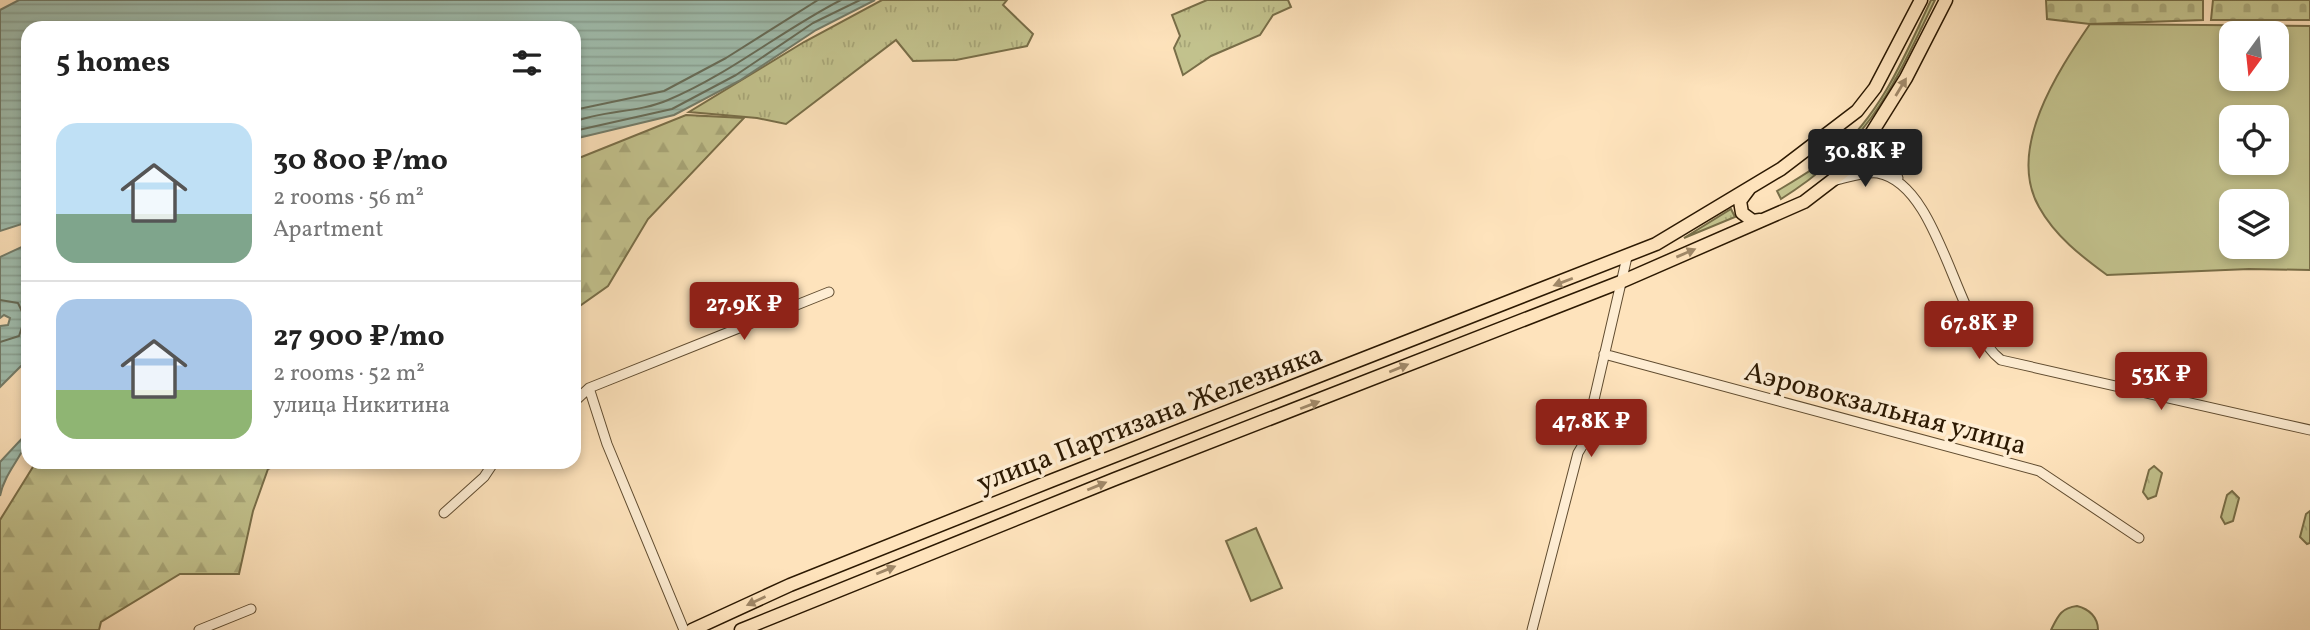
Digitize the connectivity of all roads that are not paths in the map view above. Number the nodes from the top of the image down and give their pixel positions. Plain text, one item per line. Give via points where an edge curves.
1 (1921, 0) edge
2 (1946, 0) edge
3 (1870, 138) junction
4 (1833, 181) junction
5 (1751, 186) junction
6 (1902, 186) junction
7 (1764, 219) junction
8 (1627, 257) junction
9 (1623, 281) junction
10 (829, 292) dead end
11 (1604, 354) junction
12 (1330, 373) junction
13 (589, 388) junction
14 (1339, 394) junction
15 (581, 395) edge
16 (2310, 430) edge
17 (489, 469) edge
18 (444, 513) dead end
19 (2139, 538) dead end
20 (841, 565) junction
21 (852, 584) junction
22 (790, 585) junction
23 (800, 605) junction
24 (251, 609) dead end
25 (199, 630) edge
26 (684, 630) edge
27 (692, 630) edge
28 (741, 630) edge
29 (1532, 630) edge

1 - 5 main road, улица Партизана Железняка via 1875,88 1857,111 1808,152
3 -> 2 main road, улица Партизана Железняка
3 - 4 main road, улица Партизана Железняка via 1851,166
3 - 6 street via 1877,160
4 - 6 street via 1876,172
4 - 7 main road, улица Партизана Железняка via 1804,202
5 - 7 main road via 1740,201 1742,213 1753,221
5 - 8 main road, улица Партизана Железняка
6 - 16 street via 1915,199 1948,261 1983,341 2001,360
9 -> 7 main road, улица Партизана Железняка
8 - 9 street
8 -> 12 main road, улица Партизана Железняка
9 - 11 street
14 -> 9 main road, улица Партизана Железняка
10 - 13 street
11 - 19 street, Аэровокзальная улица via 2039,471
11 - 29 street
12 - 14 main road
12 - 20 main road, улица Партизана Железняка
13 - 15 street
13 - 26 street via 607,444
21 -> 14 main road, улица Партизана Железняка
17 - 18 street
20 - 21 main road via 841,579
20 - 22 main road, улица Партизана Железняка
21 - 23 main road, улица Партизана Железняка
22 - 23 main road via 801,595
22 -> 27 main road, улица Партизана Железняка
23 - 28 main road, улица Партизана Железняка
24 - 25 street

